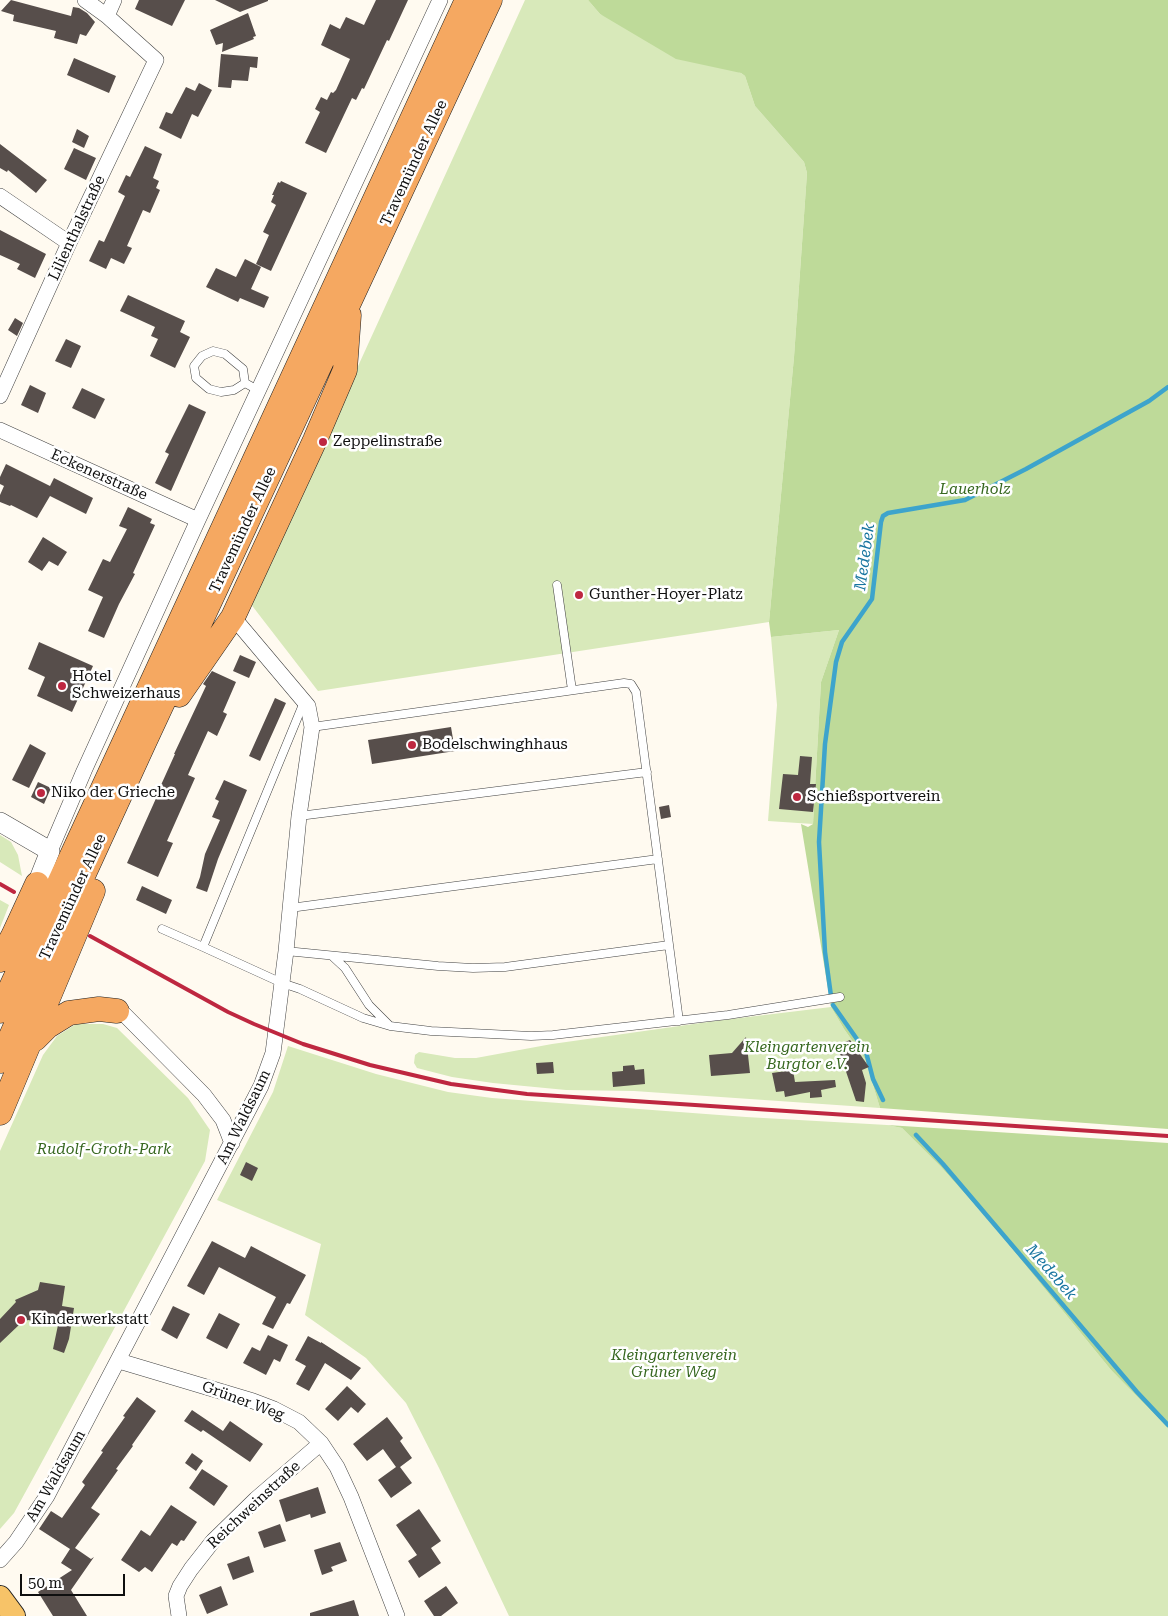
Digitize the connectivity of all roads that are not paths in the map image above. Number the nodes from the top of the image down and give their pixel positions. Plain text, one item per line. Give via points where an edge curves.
1 (85, 0) edge
2 (114, 0) edge
3 (440, 0) edge
4 (467, 0) edge
5 (490, 0) edge
6 (107, 16) junction
7 (0, 196) edge
8 (69, 243) junction
9 (350, 302) junction
10 (244, 382) junction
11 (258, 390) junction
12 (0, 396) edge
13 (0, 430) edge
14 (198, 520) junction
15 (557, 586) dead end
16 (233, 617) junction
17 (572, 690) junction
18 (304, 702) junction
19 (312, 727) junction
20 (141, 750) junction
21 (647, 772) junction
22 (299, 816) junction
23 (0, 822) edge
24 (50, 851) junction
25 (658, 859) junction
26 (37, 884) joint
27 (290, 908) junction
28 (162, 929) dead end
29 (669, 945) junction
30 (203, 947) junction
31 (286, 951) junction
32 (332, 956) junction
33 (12, 959) edge
34 (282, 983) junction
35 (0, 992) edge
36 (840, 997) dead end
37 (117, 1010) joint
38 (0, 1011) edge
39 (679, 1020) junction
40 (390, 1026) junction
41 (28, 1048) junction
42 (0, 1061) edge
43 (0, 1113) edge
44 (232, 1143) junction
45 (119, 1361) junction
46 (321, 1443) junction
47 (0, 1560) edge
48 (0, 1597) edge
49 (14, 1616) edge
50 (179, 1616) edge
51 (397, 1616) edge

1 - 6 street
2 - 6 street
3 - 11 street
4 - 33 highway, Travemünder Allee
5 - 9 highway, Travemünder Allee
6 - 8 street, Lilienthalstraße via 156,60
7 - 8 street
8 - 12 street, Lilienthalstraße
9 - 16 highway via 345,370
9 - 20 highway, Travemünder Allee
10 - 10 lane via 234,390 208,389 196,378 194,366 202,356 213,351 225,354 243,369
10 - 11 lane
11 - 14 street
13 - 14 street, Eckenerstraße
14 - 24 street
15 - 17 lane
16 - 18 street, Am Waldsaum
16 - 20 highway
17 - 19 lane
17 - 21 lane via 631,684 636,692
18 - 19 street, Am Waldsaum via 308,706
18 - 30 lane
19 - 22 street, Am Waldsaum
20 - 41 highway via 108,854
20 - 42 highway, Travemünder Allee
21 - 22 lane
21 - 25 lane
22 - 27 street, Am Waldsaum
23 - 24 street
24 - 26 street
25 - 27 lane
25 - 29 lane
26 - 33 highway via 14,936
27 - 31 street, Am Waldsaum
28 - 30 lane
29 - 32 lane via 505,967 438,966
29 - 39 lane
30 - 34 lane
31 - 32 lane
31 - 34 street, Am Waldsaum
32 - 40 lane via 345,968 369,1005
33 - 35 highway
33 - 38 highway, Travemünder Allee
34 - 40 lane via 362,1018
34 - 44 street, Am Waldsaum via 273,1053 261,1086
36 - 39 lane
37 - 41 highway via 69,1013 48,1026
37 - 44 street via 126,1015 204,1095 223,1120
39 - 40 lane via 531,1036
41 - 43 highway
44 - 45 street, Am Waldsaum
45 - 46 street, Grüner Weg via 274,1409 299,1422
45 - 47 street, Am Waldsaum via 47,1496
46 - 50 street, Reichweinstraße via 213,1541 180,1586 176,1596
46 - 51 street, Grüner Weg via 351,1496
48 - 49 main road

